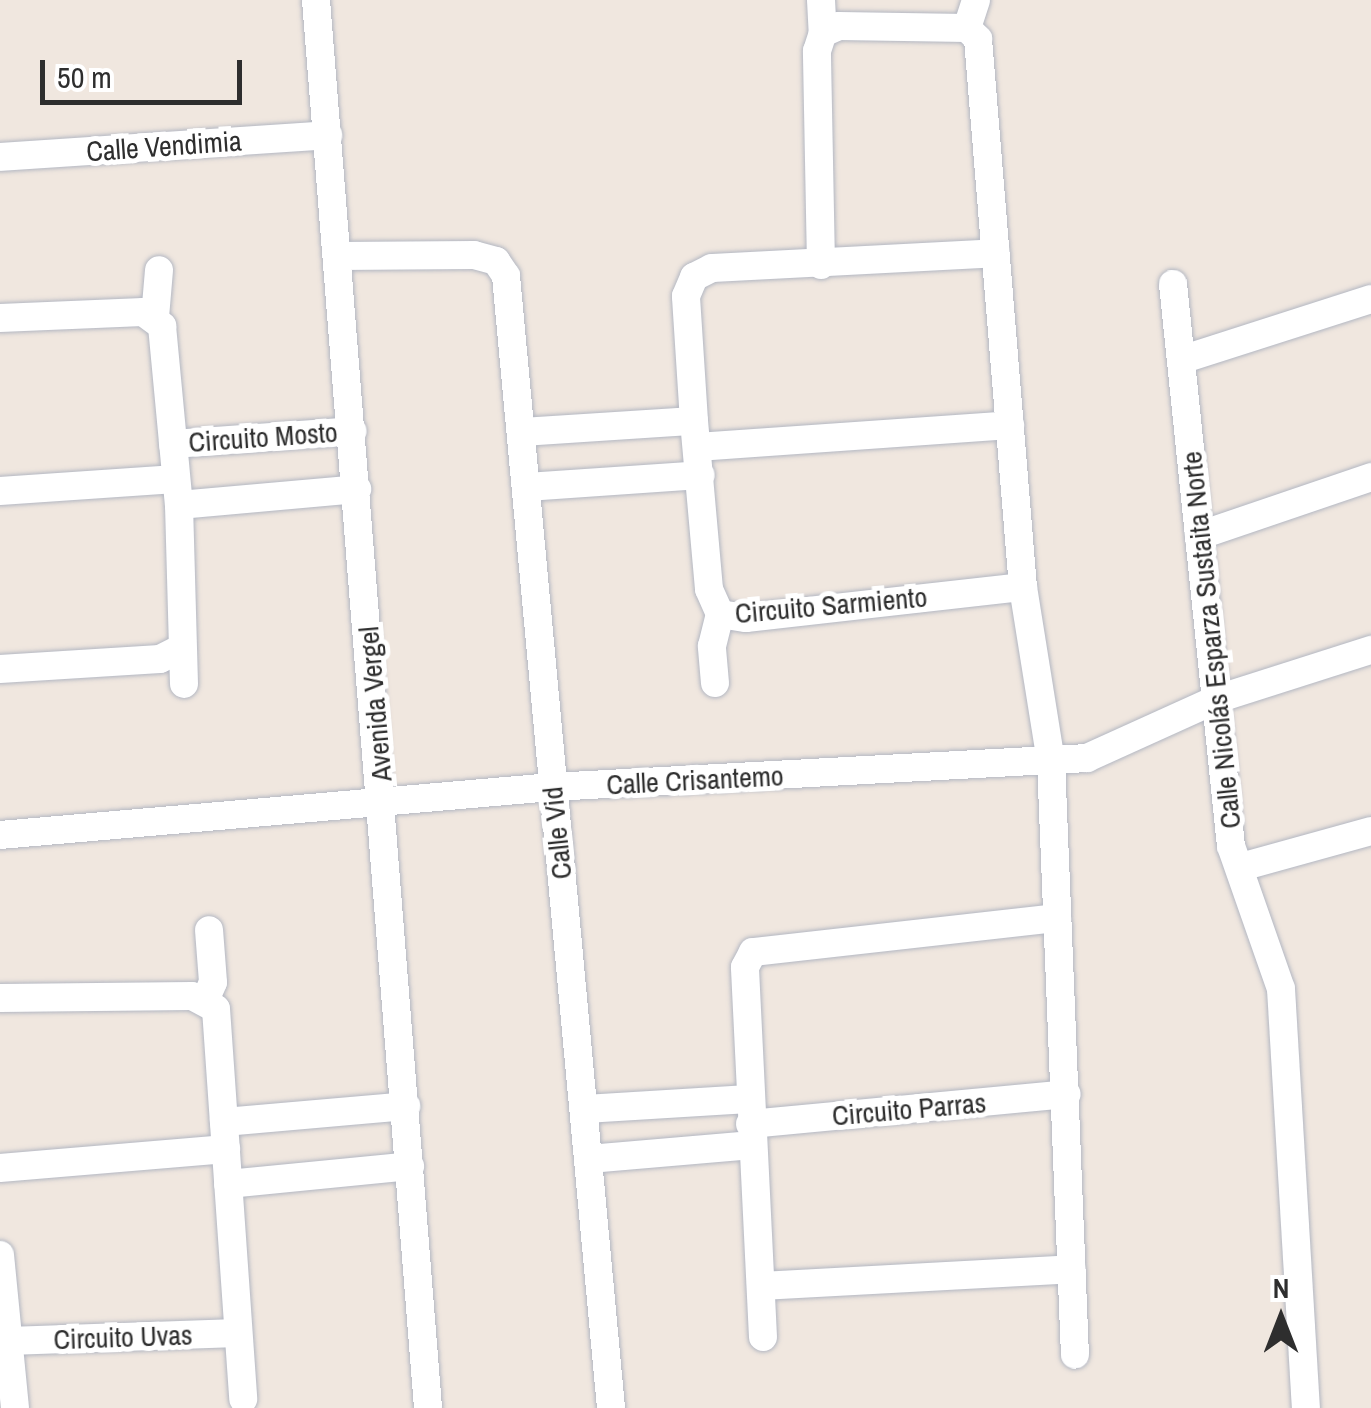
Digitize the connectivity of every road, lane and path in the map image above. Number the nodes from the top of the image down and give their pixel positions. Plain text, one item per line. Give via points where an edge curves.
1 (316, 0) edge
2 (821, 0) edge
3 (976, 0) edge
4 (967, 28) junction
5 (824, 33) junction
6 (328, 135) junction
7 (0, 157) edge
8 (996, 253) junction
9 (338, 256) junction
10 (821, 265) junction
11 (159, 270) dead end
12 (1173, 284) dead end
13 (1371, 299) edge
14 (155, 316) junction
15 (0, 318) edge
16 (1184, 359) junction
17 (1010, 425) junction
18 (353, 431) junction
19 (522, 432) junction
20 (174, 444) junction
21 (697, 448) junction
22 (1371, 477) edge
23 (526, 487) junction
24 (357, 489) junction
25 (0, 491) edge
26 (178, 492) junction
27 (1201, 536) junction
28 (1023, 587) junction
29 (720, 614) junction
30 (178, 650) junction
31 (1371, 650) edge
32 (0, 668) edge
33 (714, 683) dead end
34 (184, 684) dead end
35 (1218, 699) junction
36 (1051, 761) junction
37 (552, 787) junction
38 (384, 799) junction
39 (1371, 832) edge
40 (0, 835) edge
41 (1241, 867) junction
42 (1057, 918) junction
43 (209, 930) dead end
44 (0, 998) edge
45 (206, 998) junction
46 (1067, 1094) junction
47 (406, 1106) junction
48 (585, 1109) junction
49 (750, 1123) junction
50 (225, 1136) junction
51 (589, 1159) junction
52 (410, 1166) junction
53 (0, 1168) edge
54 (228, 1184) junction
55 (0, 1255) edge
56 (1072, 1268) junction
57 (761, 1286) junction
58 (238, 1334) junction
59 (762, 1337) dead end
60 (8, 1341) junction
61 (1075, 1356) dead end
62 (242, 1399) dead end
63 (15, 1408) edge
64 (428, 1408) edge
65 (611, 1408) edge
66 (1306, 1408) edge

1 - 6 street, Avenida Vergel
2 - 5 street
3 - 4 street
4 - 5 street via 839,26
4 - 8 street via 978,39
5 - 10 street via 817,51
6 - 7 street, Calle Vendimia
6 - 9 street, Avenida Vergel
8 - 10 street, Circuito Sarmiento
8 - 17 street
9 - 18 street, Avenida Vergel
9 - 19 street, Calle Vid via 496,261 506,276
10 - 21 street, Circuito Sarmiento via 712,268 694,277 686,296
11 - 14 street, Circuito Mosto
12 - 16 street, Calle Nicolás Esparza Sustaita Norte
13 - 16 street
14 - 15 street
14 - 20 street, Circuito Mosto via 162,326
16 - 27 street, Calle Nicolás Esparza Sustaita Norte
17 - 21 street
17 - 28 street
18 - 20 street, Circuito Mosto
18 - 24 street, Avenida Vergel
19 - 21 street
19 - 23 street, Calle Vid
20 - 26 street, Circuito Mosto
21 - 23 street
21 - 29 street, Circuito Sarmiento via 709,589
22 - 27 street
23 - 37 street, Calle Vid
24 - 26 street, Circuito Mosto
24 - 38 street, Avenida Vergel
25 - 26 street, Circuito Mosto
26 - 30 street, Circuito Mosto
27 - 35 street, Calle Nicolás Esparza Sustaita Norte
28 - 29 street, Circuito Sarmiento via 746,618
28 - 36 street
29 - 33 street via 712,646
30 - 32 street via 160,659
30 - 34 street, Circuito Mosto
31 - 35 street, Calle Crisantemo
35 - 36 street, Calle Crisantemo via 1086,758
35 - 41 street, Calle Nicolás Esparza Sustaita Norte via 1231,846
36 - 37 street, Calle Crisantemo
36 - 42 street
37 - 38 street, Calle Crisantemo
37 - 48 street, Calle Vid
38 - 40 street, Calle Crisantemo
38 - 47 street, Avenida Vergel
39 - 41 street
41 - 66 street, Calle Nicolás Esparza Sustaita Norte via 1281,989
42 - 46 street
42 - 49 street via 759,949 744,967
43 - 45 street via 213,982
44 - 45 street
45 - 50 street via 216,1008
46 - 49 street, Circuito Parras
46 - 56 street
47 - 50 street
47 - 52 street, Avenida Vergel
48 - 49 street, Circuito Parras
48 - 51 street, Calle Vid
49 - 51 street, Circuito Parras
49 - 57 street
50 - 53 street
50 - 54 street
51 - 65 street, Calle Vid
52 - 54 street
52 - 64 street, Avenida Vergel
54 - 58 street
55 - 60 street
56 - 57 street
56 - 61 street
57 - 59 street
58 - 60 street, Circuito Uvas
58 - 62 street
60 - 63 street

